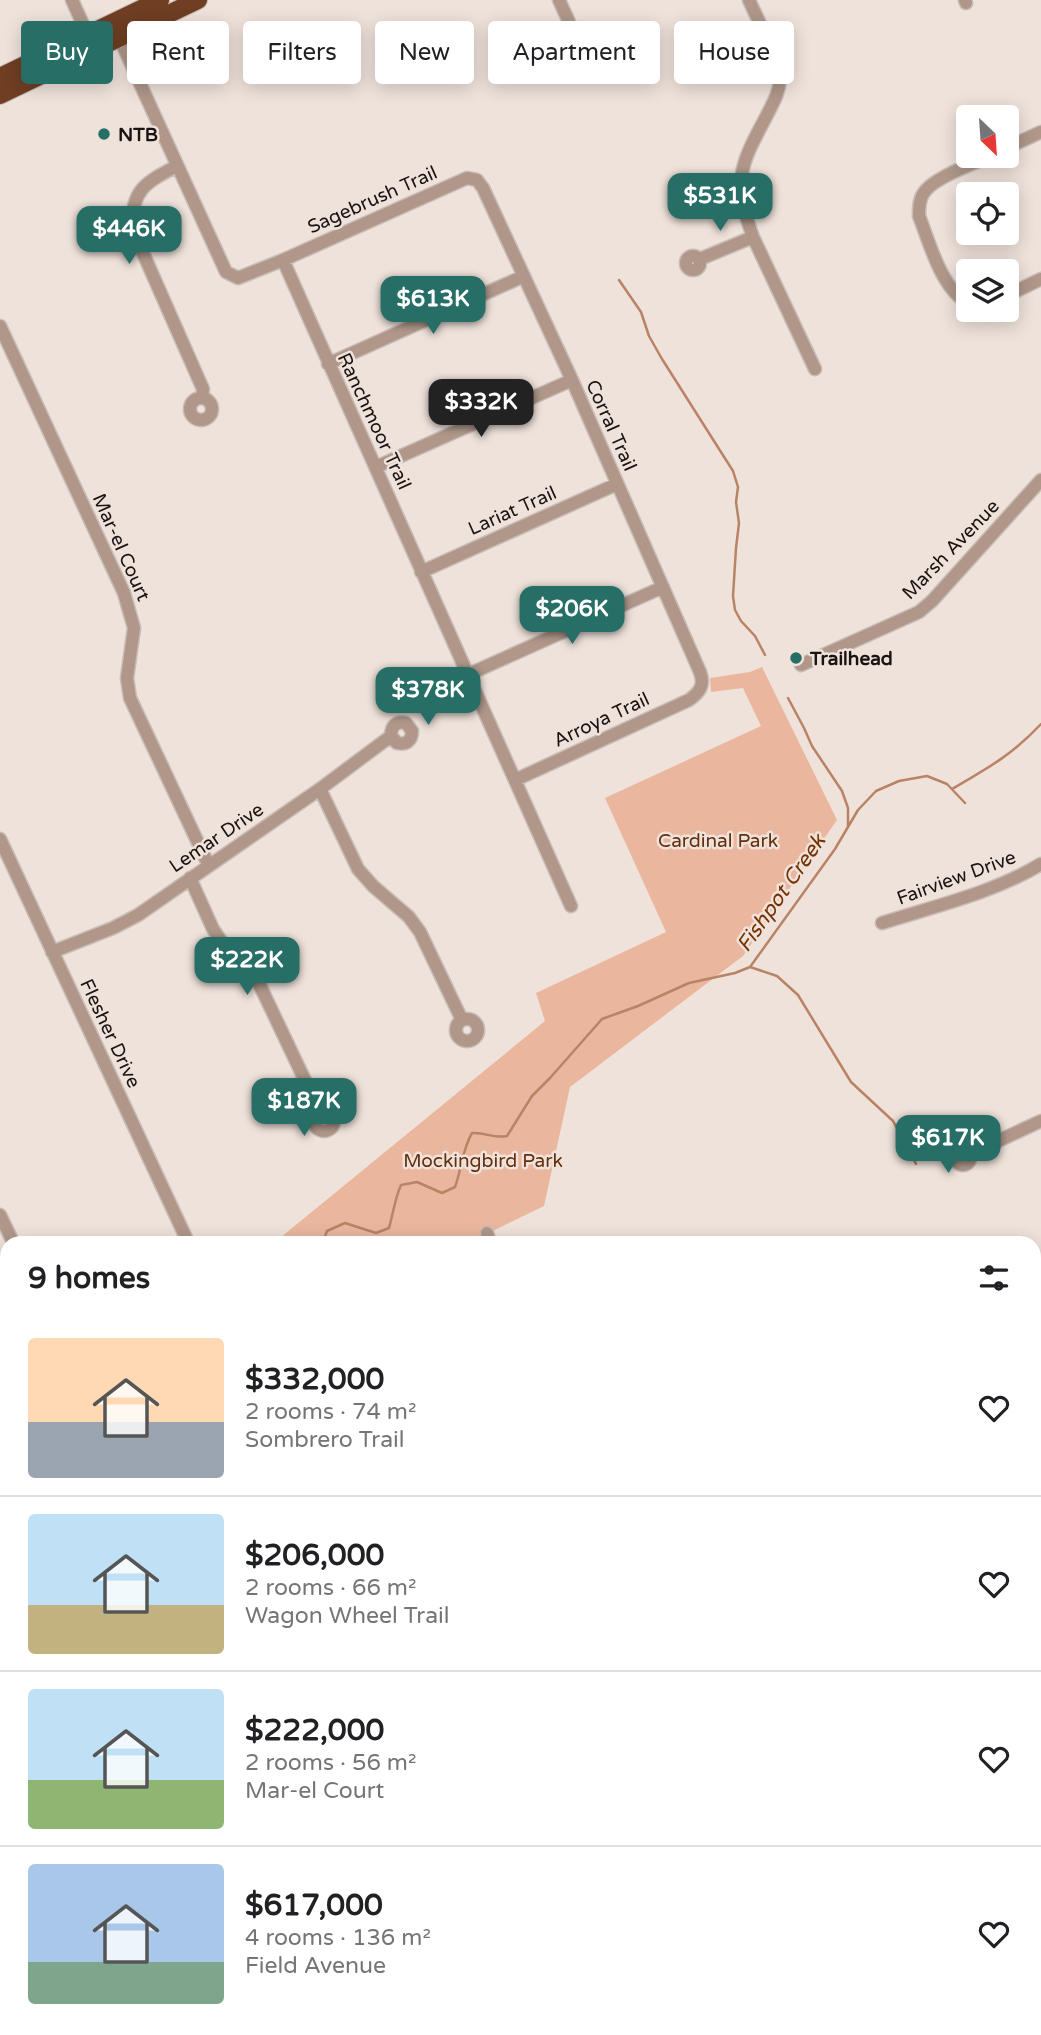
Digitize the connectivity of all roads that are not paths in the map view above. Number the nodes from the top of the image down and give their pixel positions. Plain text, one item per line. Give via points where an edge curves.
1 (72, 0) edge
2 (160, 0) edge
3 (198, 0) edge
4 (559, 0) edge
5 (749, 0) edge
6 (82, 21) edge
7 (569, 21) edge
8 (116, 30) junction
9 (113, 31) edge
10 (21, 69) edge
11 (0, 77) edge
12 (21, 83) edge
13 (0, 95) edge
14 (1041, 132) edge
15 (1019, 142) edge
16 (177, 166) junction
17 (966, 168) edge
18 (477, 180) joint
19 (753, 237) junction
20 (700, 259) dead end
21 (283, 260) junction
22 (524, 276) junction
23 (1041, 279) edge
24 (1019, 290) edge
25 (956, 294) edge
26 (0, 326) edge
27 (328, 365) junction
28 (815, 369) dead end
29 (572, 380) junction
30 (202, 398) dead end
31 (376, 467) junction
32 (1041, 480) edge
33 (617, 484) junction
34 (421, 572) junction
35 (663, 587) junction
36 (801, 665) dead end
37 (467, 675) junction
38 (701, 689) joint
39 (391, 736) dead end
40 (515, 780) junction
41 (320, 789) junction
42 (0, 839) edge
43 (1041, 864) edge
44 (209, 866) junction
45 (190, 878) junction
46 (571, 905) dead end
47 (882, 923) dead end
48 (52, 951) junction
49 (462, 1020) dead end
50 (320, 1112) dead end
51 (1041, 1121) edge
52 (970, 1154) dead end
53 (0, 1215) edge
54 (10, 1236) edge
55 (185, 1236) edge
56 (0, 1620) edge
57 (0, 1644) edge

1 - 6 street
2 - 8 highway
3 - 8 highway
4 - 7 street
5 - 19 street via 780,79 777,96 742,171 742,197
8 - 9 highway
8 - 16 street
10 - 11 highway
12 - 13 highway
14 - 15 street
16 - 21 street via 229,275 244,277
16 - 30 street via 153,179 137,195 131,210 132,228 203,389
17 - 25 street via 931,185 919,208 945,280
18 - 21 street, Sagebrush Trail via 467,178
18 - 22 street, Corral Trail
19 - 20 street
19 - 28 street
21 - 27 street, Ranchmoor Trail
22 - 27 street
22 - 29 street, Corral Trail
23 - 24 street
26 - 44 street, Mar-el Court via 124,593 134,628 127,678 130,698
27 - 31 street, Ranchmoor Trail
29 - 31 street
29 - 33 street, Corral Trail
31 - 34 street, Ranchmoor Trail
32 - 36 street, Marsh Avenue via 919,612
33 - 34 street, Lariat Trail
33 - 35 street, Corral Trail
34 - 37 street, Ranchmoor Trail
35 - 37 street
35 - 38 street, Corral Trail via 700,672
37 - 40 street, Ranchmoor Trail
38 - 40 street, Arroya Trail via 689,700
39 - 41 street, Lemar Drive
40 - 46 street, Ranchmoor Trail
41 - 44 street, Lemar Drive
41 - 49 street via 358,869 420,932
42 - 48 street, Flesher Drive
43 - 47 street, Fairview Drive via 993,887
44 - 45 street, Lemar Drive
45 - 48 street, Lemar Drive via 138,915
45 - 50 street via 221,941 255,975
48 - 55 street, Flesher Drive
51 - 52 street
53 - 54 street
56 - 57 street

